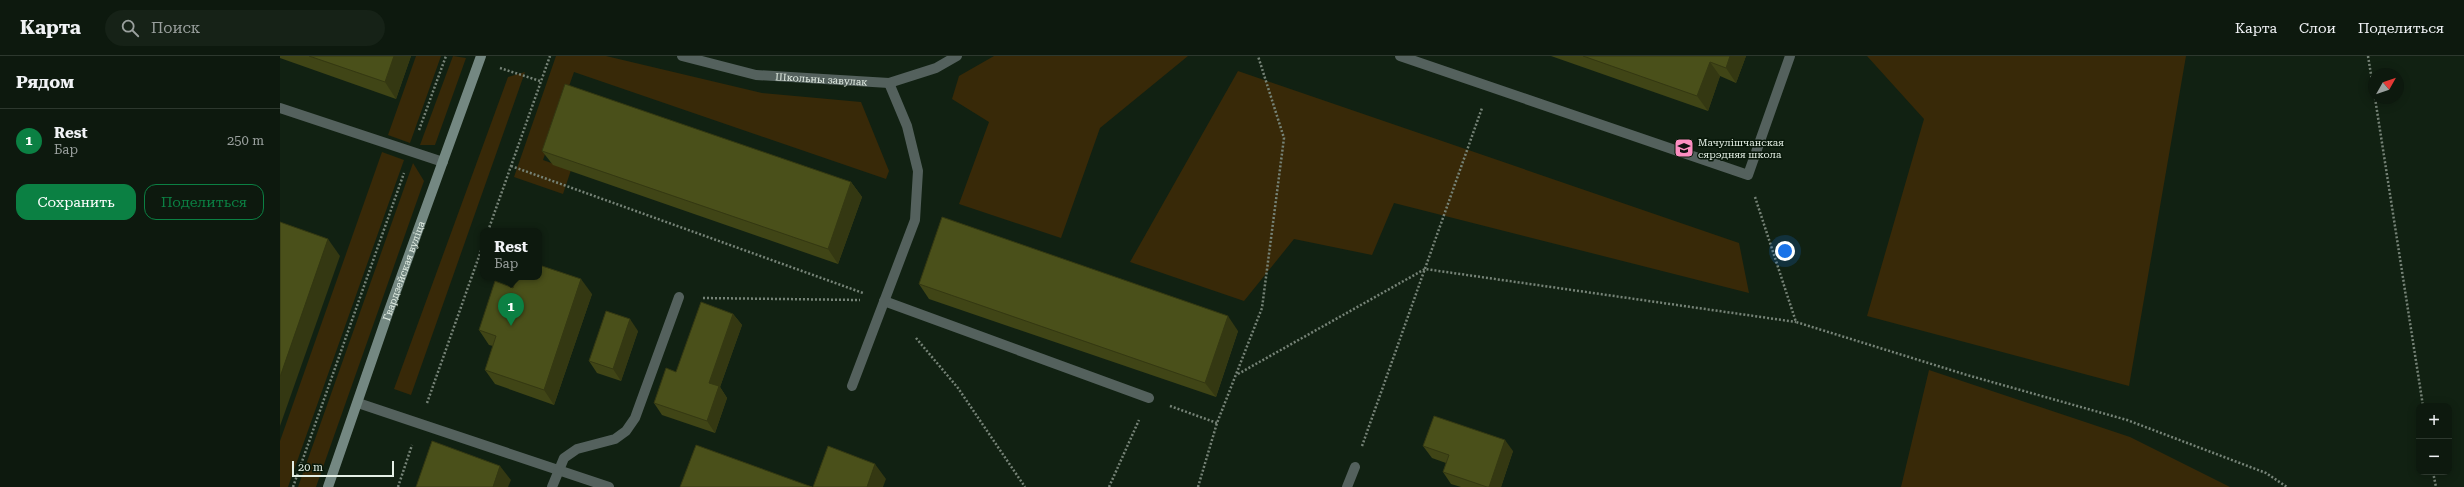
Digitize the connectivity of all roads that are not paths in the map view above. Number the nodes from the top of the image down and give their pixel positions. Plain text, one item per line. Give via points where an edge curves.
1 (481, 56) edge
2 (682, 56) edge
3 (957, 56) edge
4 (1400, 56) edge
5 (1790, 56) edge
6 (889, 83) junction
7 (280, 108) edge
8 (443, 162) junction
9 (679, 297) road end
10 (884, 301) junction
11 (852, 386) dead end
12 (1149, 398) road end
13 (358, 403) junction
14 (1355, 467) road end
15 (558, 470) junction
16 (328, 487) edge
17 (552, 487) edge
18 (609, 487) edge
19 (1347, 487) edge

1 - 8 street, Гвардзейская вуліца
2 - 6 street, Школьны завулак via 756,75
3 - 6 street, Школьны завулак via 936,68
4 - 5 street via 1748,175
6 - 10 street via 907,126 918,171 914,220
7 - 8 street
8 - 13 street, Гвардзейская вуліца
9 - 15 street via 635,418 626,431 615,439 577,450 564,458
10 - 11 street
10 - 12 street
13 - 15 street
13 - 16 street, Гвардзейская вуліца
14 - 19 street
15 - 17 street
15 - 18 street

